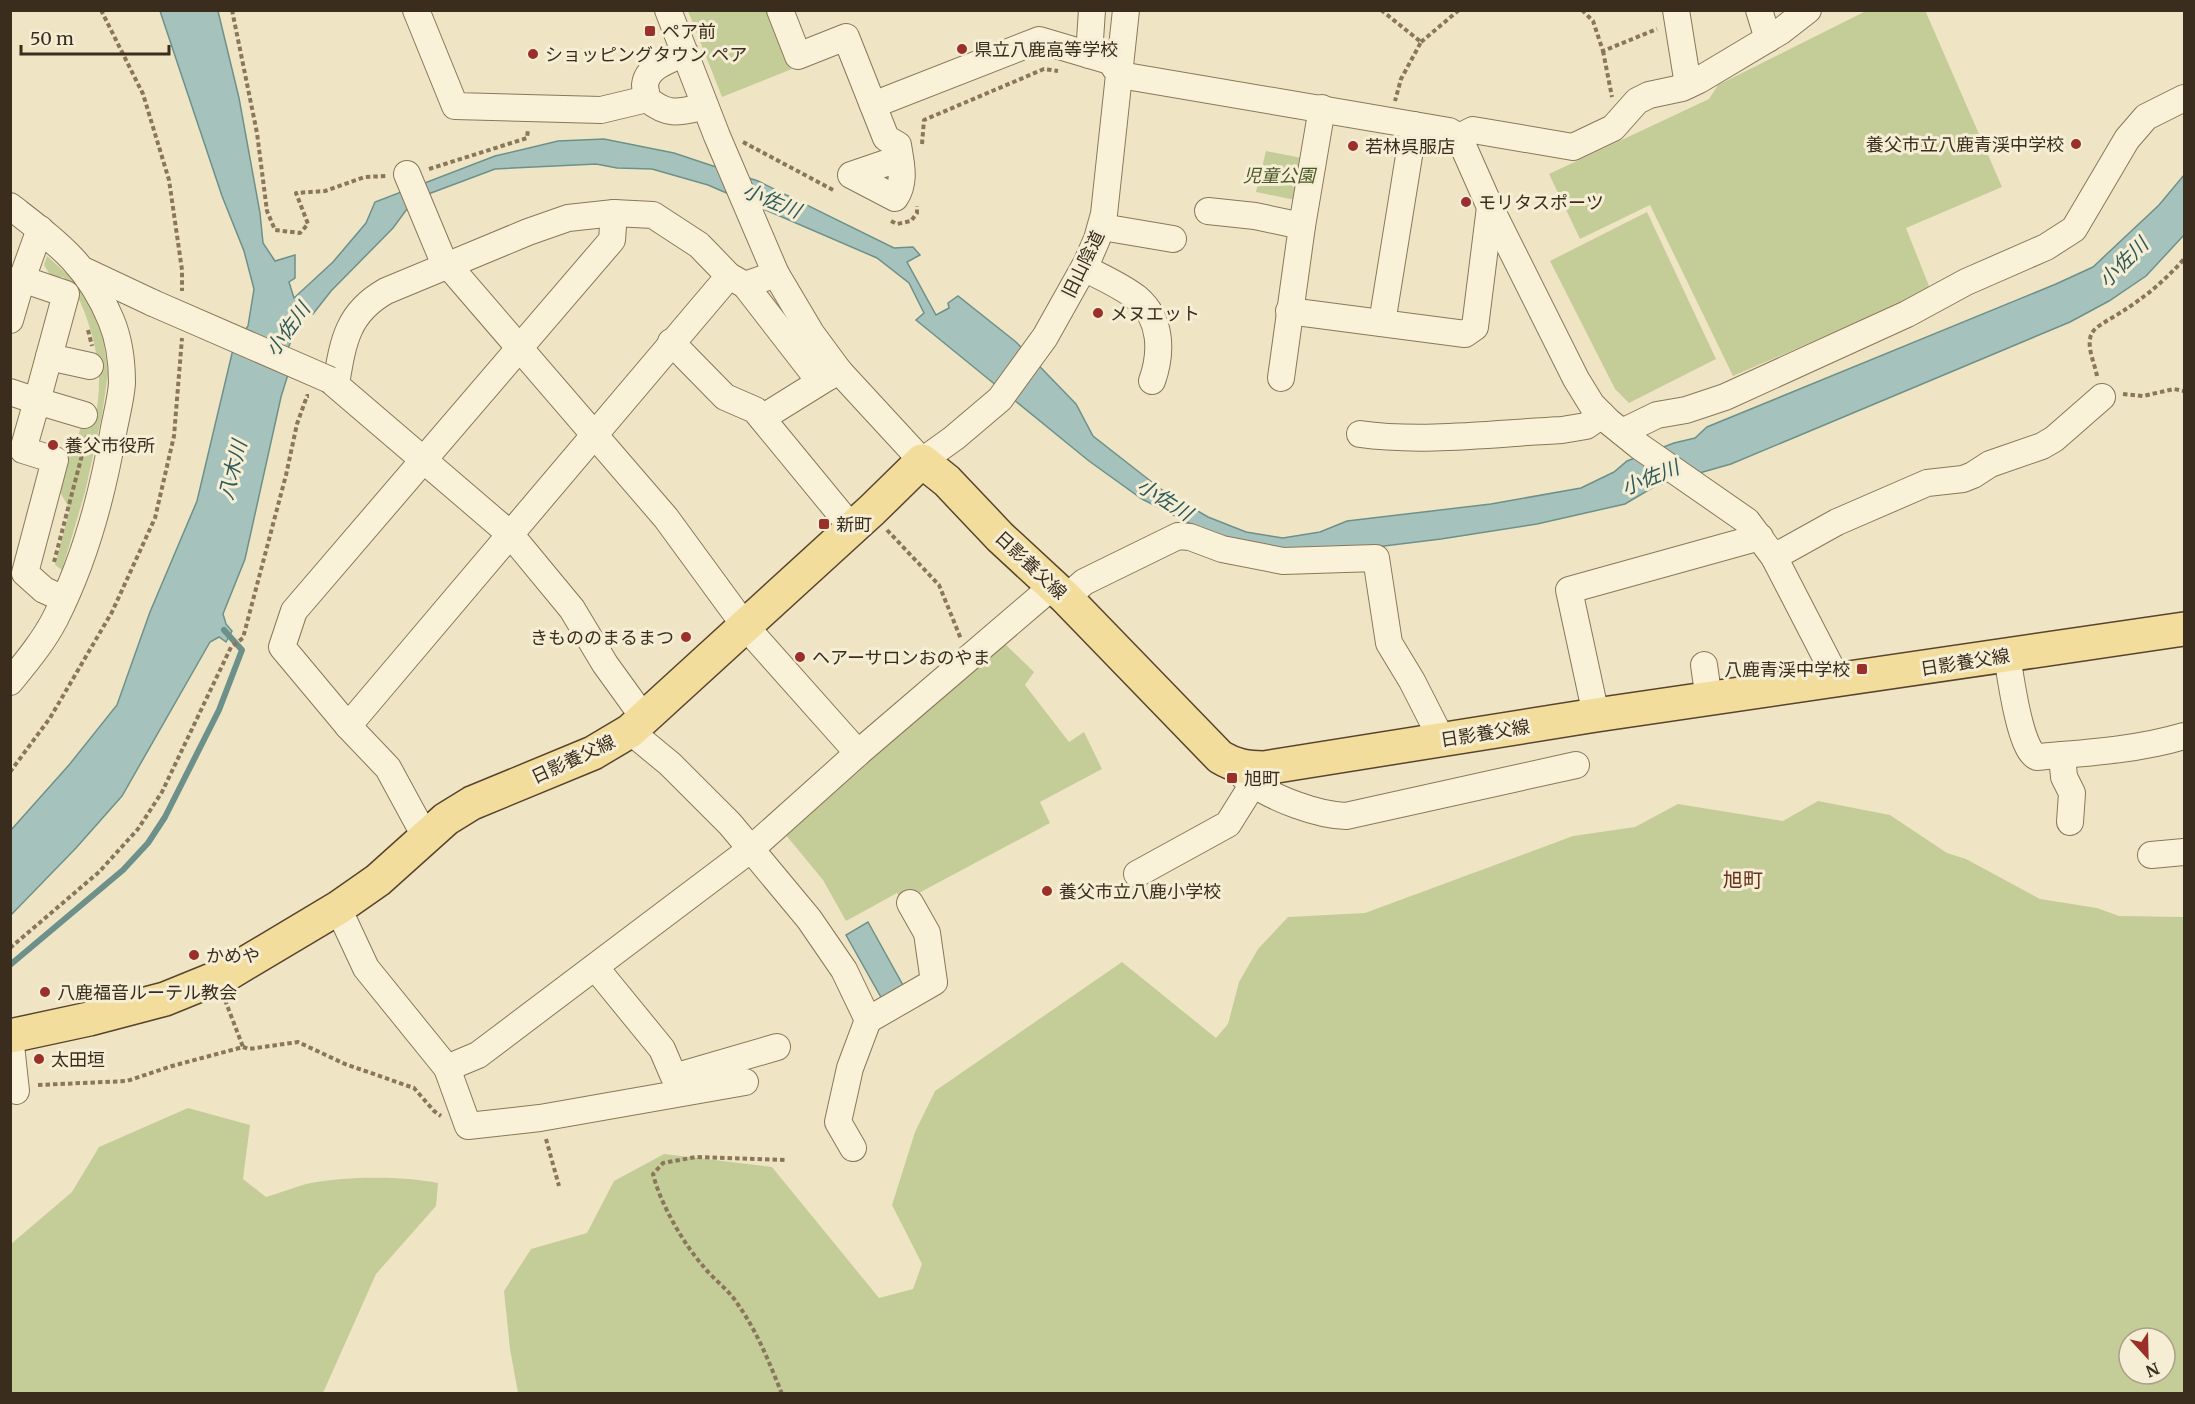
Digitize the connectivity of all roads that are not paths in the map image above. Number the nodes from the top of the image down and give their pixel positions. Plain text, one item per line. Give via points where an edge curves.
1 (416, 10) edge
2 (668, 10) edge
3 (780, 10) edge
4 (1092, 10) edge
5 (1126, 10) edge
6 (1759, 10) edge
7 (1808, 10) edge
8 (1677, 16) edge
9 (1768, 39) junction
10 (685, 53) junction
11 (1089, 55) junction
12 (1120, 75) junction
13 (1688, 85) junction
14 (2184, 98) edge
15 (647, 99) junction
16 (873, 105) junction
17 (705, 106) junction
18 (1322, 108) junction
19 (1402, 124) junction
20 (1459, 137) junction
21 (911, 159) road end
22 (408, 174) road end
23 (10, 206) edge
24 (1490, 207) junction
25 (1208, 211) dead end
26 (614, 213) junction
27 (1302, 226) junction
28 (1102, 227) junction
29 (40, 229) junction
30 (1173, 239) dead end
31 (445, 261) junction
32 (773, 268) junction
33 (1084, 268) junction
34 (85, 271) junction
35 (22, 279) junction
36 (737, 280) junction
37 (150, 302) junction
38 (1289, 311) junction
39 (10, 320) edge
40 (112, 323) junction
41 (1382, 323) junction
42 (671, 342) junction
43 (520, 347) junction
44 (49, 357) junction
45 (90, 366) dead end
46 (833, 374) junction
47 (1281, 378) dead end
48 (1152, 381) dead end
49 (333, 382) junction
50 (10, 392) edge
51 (2102, 397) road end
52 (37, 401) junction
53 (84, 415) dead end
54 (1602, 416) junction
55 (762, 418) junction
56 (595, 433) junction
57 (1360, 434) dead end
58 (1630, 439) junction
59 (423, 460) junction
60 (922, 461) junction
61 (862, 519) junction
62 (510, 534) junction
63 (1767, 547) junction
64 (1060, 592) junction
65 (64, 599) junction
66 (745, 626) junction
67 (2184, 629) edge
68 (2007, 655) junction
69 (1704, 665) dead end
70 (1838, 681) junction
71 (10, 682) edge
72 (1709, 700) junction
73 (1596, 716) junction
74 (637, 724) junction
75 (348, 726) junction
76 (2184, 736) edge
77 (1442, 740) junction
78 (858, 753) junction
79 (2062, 755) junction
80 (1576, 765) dead end
81 (1243, 775) junction
82 (2070, 822) dead end
83 (426, 838) junction
84 (751, 849) junction
85 (2184, 852) edge
86 (2151, 855) dead end
87 (1137, 874) dead end
88 (910, 903) dead end
89 (338, 908) junction
90 (595, 967) junction
91 (868, 1020) junction
92 (10, 1036) edge
93 (777, 1047) dead end
94 (447, 1068) junction
95 (745, 1082) dead end
96 (16, 1089) road end
97 (853, 1148) dead end

1 - 15 street via 455,106 601,110
2 - 10 street
3 - 16 street via 798,56 846,37
4 - 11 street
5 - 12 street, 旧山陰道
6 - 9 street
7 - 9 street
8 - 13 street
9 - 13 street
10 - 15 street via 651,73 645,84
10 - 17 street
11 - 12 street via 1110,61
11 - 16 street via 1039,40
12 - 18 street
12 - 28 street, 旧山陰道
13 - 20 street via 1637,101 1613,128 1573,147 1473,130
14 - 58 street via 2146,117 2127,139 2074,229 2046,247 1725,397 1657,415
15 - 17 street via 659,109 678,112
16 - 21 street via 886,138
17 - 32 street
18 - 19 street
18 - 27 street
19 - 20 street via 1449,131
19 - 41 street
20 - 24 street
22 - 31 street
23 - 29 street
24 - 41 street via 1475,327 1465,334
24 - 54 street via 1576,380
25 - 27 street
26 - 31 street via 568,218
26 - 36 street via 653,215 699,245
26 - 43 street via 612,240
27 - 38 street
28 - 30 street
28 - 33 street, 旧山陰道
29 - 34 street
29 - 35 street
31 - 43 street
31 - 49 street via 386,291 358,313 343,344
32 - 36 street
32 - 46 street
33 - 48 street via 1145,305 1159,339 1159,362
33 - 60 street, 旧山陰道 via 1045,337 1000,399
34 - 37 street
34 - 40 street
35 - 39 street
35 - 44 street via 66,294
36 - 42 street
36 - 46 street via 814,374
37 - 40 street via 125,312
37 - 49 street, bridge
38 - 41 street
38 - 47 street
40 - 65 street via 122,385 94,514
42 - 55 street via 725,397 755,410
42 - 56 street
43 - 56 street
43 - 59 street
44 - 45 street
44 - 52 street
46 - 55 street
46 - 60 street
49 - 59 street
50 - 52 street
51 - 63 street via 2043,446 1990,464 1963,479 1926,483
52 - 53 street
52 - 65 street via 23,450 55,460 25,573 45,590
54 - 57 street via 1586,426 1562,430 1412,437
54 - 58 street
55 - 61 street
56 - 62 street
56 - 66 street via 666,518
58 - 63 street via 1747,521
59 - 62 street
59 - 75 street via 294,611 282,647
60 - 61 main road, 日影養父線
60 - 64 main road, 日影養父線
61 - 66 main road, 日影養父線
62 - 74 street via 572,609
62 - 75 street
63 - 70 street
63 - 73 street via 1559,592
64 - 77 street via 1178,536 1282,561 1376,558 1389,643
64 - 78 street via 970,658
64 - 81 main road, 日影養父線 via 1206,745
65 - 71 street via 40,645
66 - 74 main road, 日影養父線
66 - 78 street
67 - 68 main road, 日影養父線
68 - 70 main road, 日影養父線
68 - 79 street via 2028,750 2037,757
69 - 72 street
70 - 72 main road, 日影養父線
72 - 73 main road, 日影養父線
73 - 77 main road, 日影養父線
74 - 83 main road, 日影養父線 via 593,753 472,803 446,819
74 - 84 street
75 - 83 street via 388,768
76 - 79 street via 2102,752
77 - 81 main road, 日影養父線 via 1248,768
78 - 84 street
79 - 82 street via 2064,777 2072,793
80 - 81 street via 1346,816 1317,812
81 - 87 street via 1228,824
83 - 89 main road, 日影養父線
84 - 90 street
84 - 91 street via 815,927 844,970
85 - 86 street
88 - 91 street via 927,933 934,982
89 - 92 main road, 日影養父線 via 229,973 165,999
89 - 94 street via 366,968
90 - 93 street via 662,1049 674,1077
90 - 94 street via 478,1055
91 - 97 street via 850,1068 838,1122
92 - 96 street
94 - 95 street via 468,1126 540,1118

